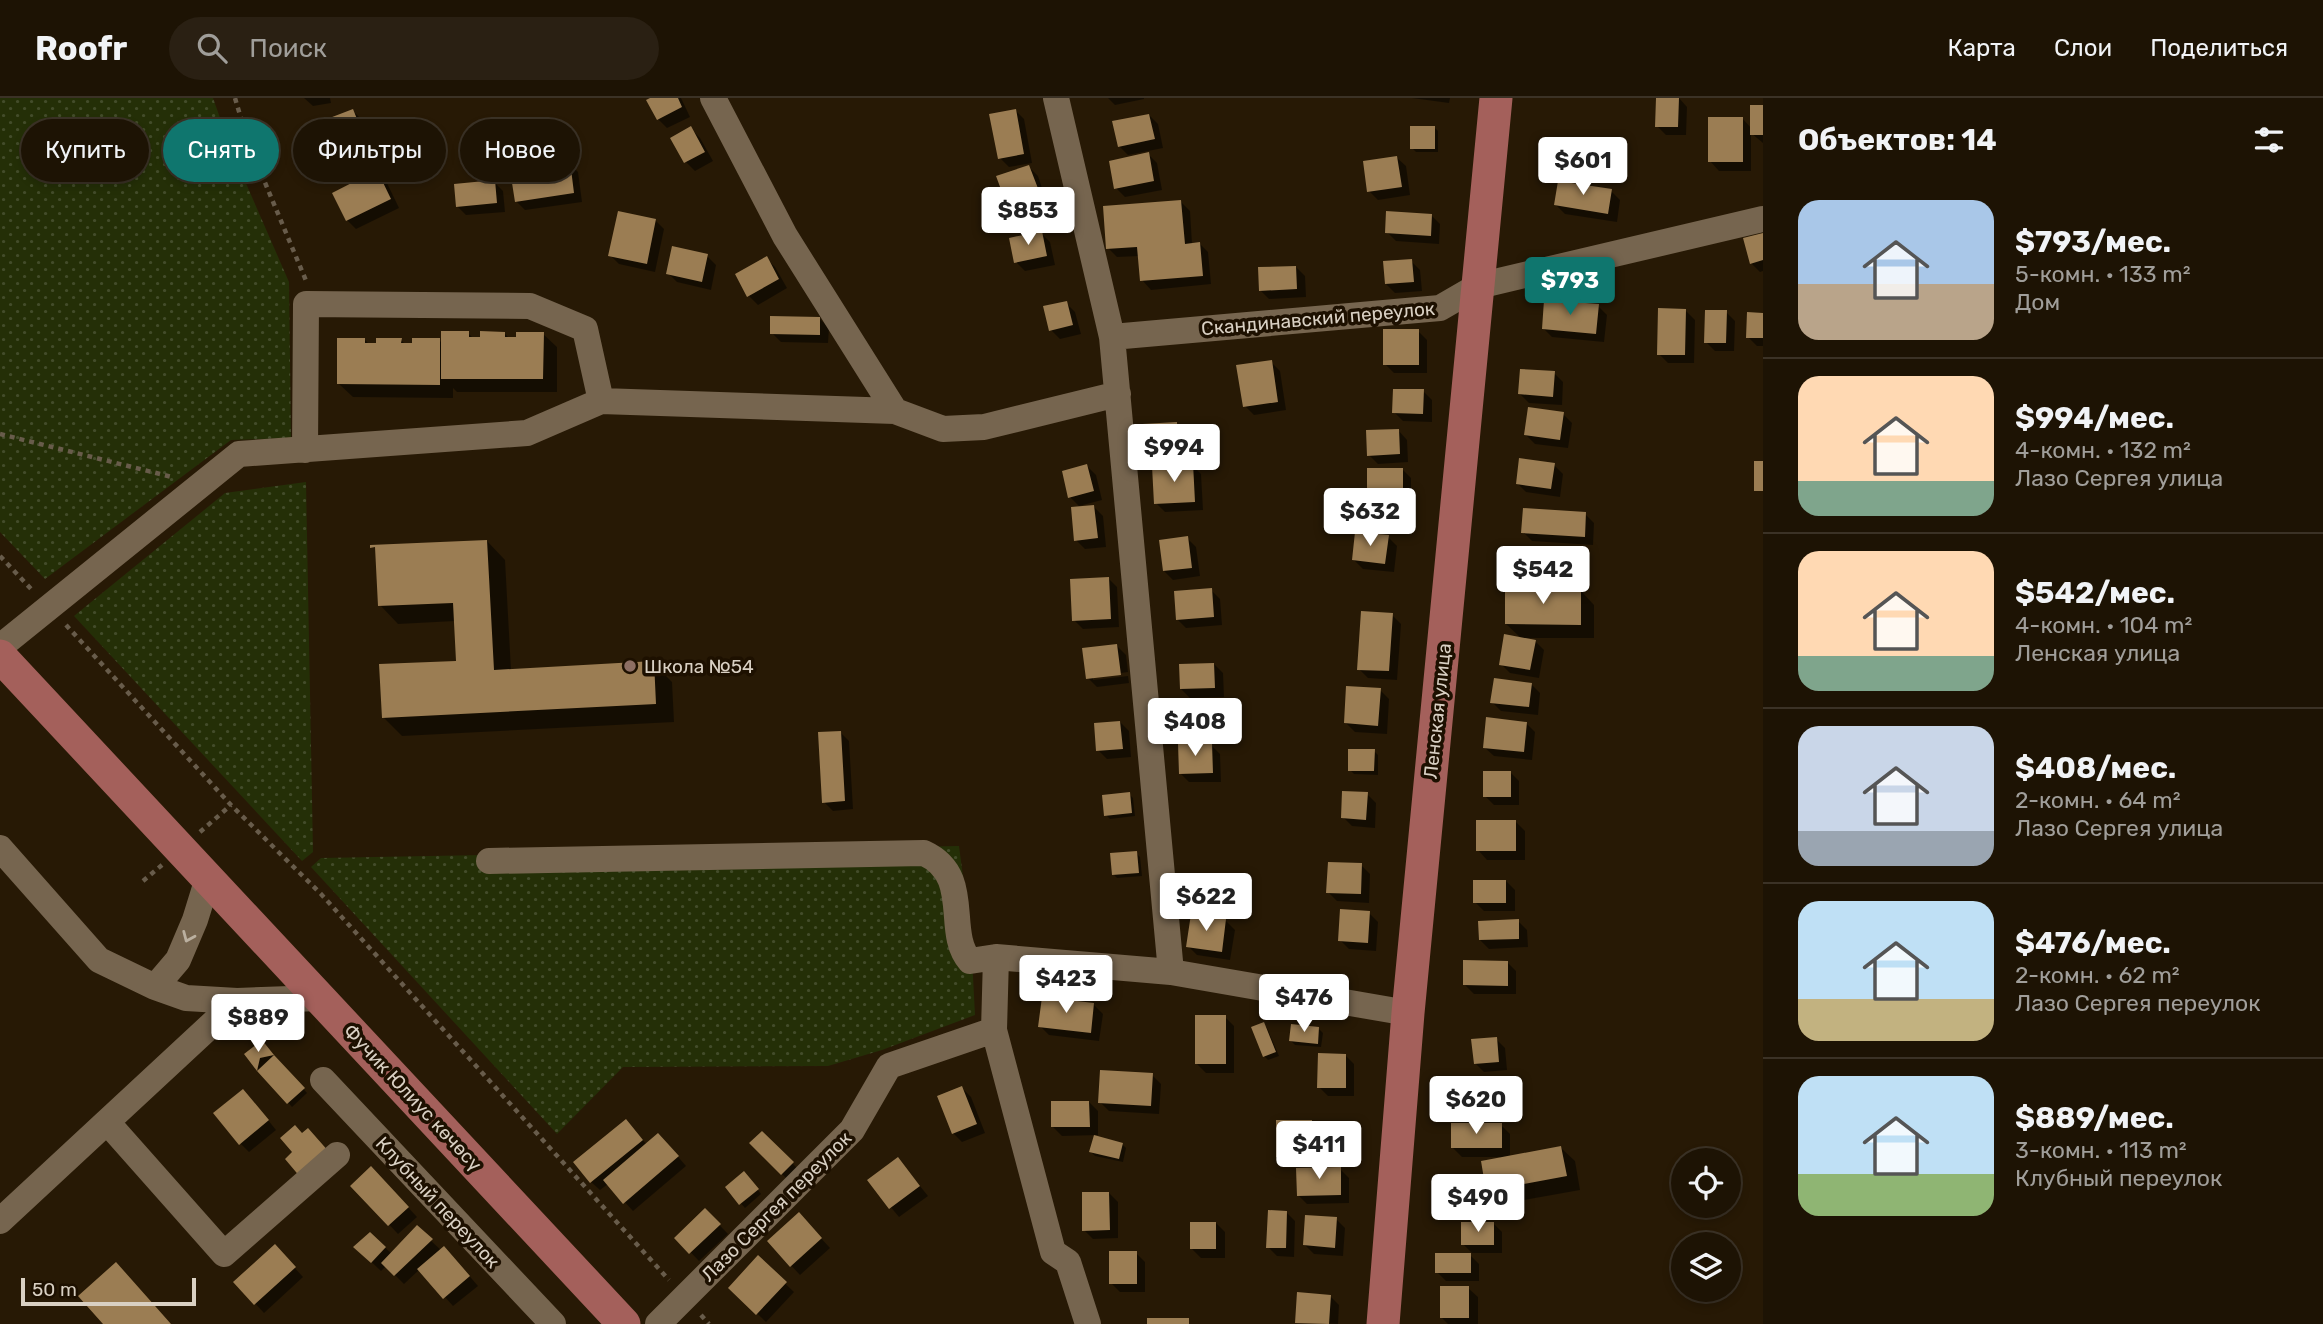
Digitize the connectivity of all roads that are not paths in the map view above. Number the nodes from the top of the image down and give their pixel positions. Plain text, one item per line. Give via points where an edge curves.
1 (713, 98) edge
2 (1056, 98) edge
3 (1496, 98) edge
4 (1763, 219) edge
5 (1478, 286) junction
6 (1112, 337) junction
7 (1118, 394) junction
8 (601, 401) junction
9 (895, 411) junction
10 (305, 450) junction
11 (0, 647) edge
12 (0, 656) edge
13 (0, 848) edge
14 (489, 861) dead end
15 (208, 878) junction
16 (996, 957) junction
17 (1171, 972) junction
18 (155, 987) junction
19 (320, 998) junction
20 (237, 1001) junction
21 (1408, 1013) junction
22 (994, 1030) junction
23 (323, 1080) dead end
24 (107, 1122) junction
25 (337, 1155) dead end
26 (0, 1221) edge
27 (553, 1324) edge
28 (624, 1324) edge
29 (658, 1324) edge
30 (1088, 1324) edge
31 (1383, 1324) edge

1 - 9 street via 786,236
2 - 6 street
3 - 5 main road, Ленская улица
4 - 5 street, Скандинавский переулок
5 - 6 street, Скандинавский переулок via 1440,308
5 - 21 main road, Ленская улица
6 - 7 street
7 - 9 street via 984,427 943,429
7 - 17 street
8 - 9 street
8 - 10 street via 527,433
8 - 10 street via 585,329 530,306 306,304
10 - 11 street via 239,454
12 - 15 main road, Фучик Юлиус көчөсү
13 - 18 street via 99,960
14 - 16 street via 924,853 935,858 956,891 961,951 970,961
15 -> 18 street via 178,960
15 - 19 main road, Фучик Юлиус көчөсү
16 - 17 street
16 - 22 street
17 - 21 street
18 - 20 street via 186,998
19 - 20 street
19 - 28 main road, Фучик Юлиус көчөсү
20 - 24 street
21 - 31 main road, Ленская улица
22 - 29 street, Лазо Сергея переулок via 889,1066 852,1130
22 - 30 street via 1053,1252 1068,1262
23 - 27 street, Клубный переулок
24 - 25 street via 224,1254
24 - 26 street

